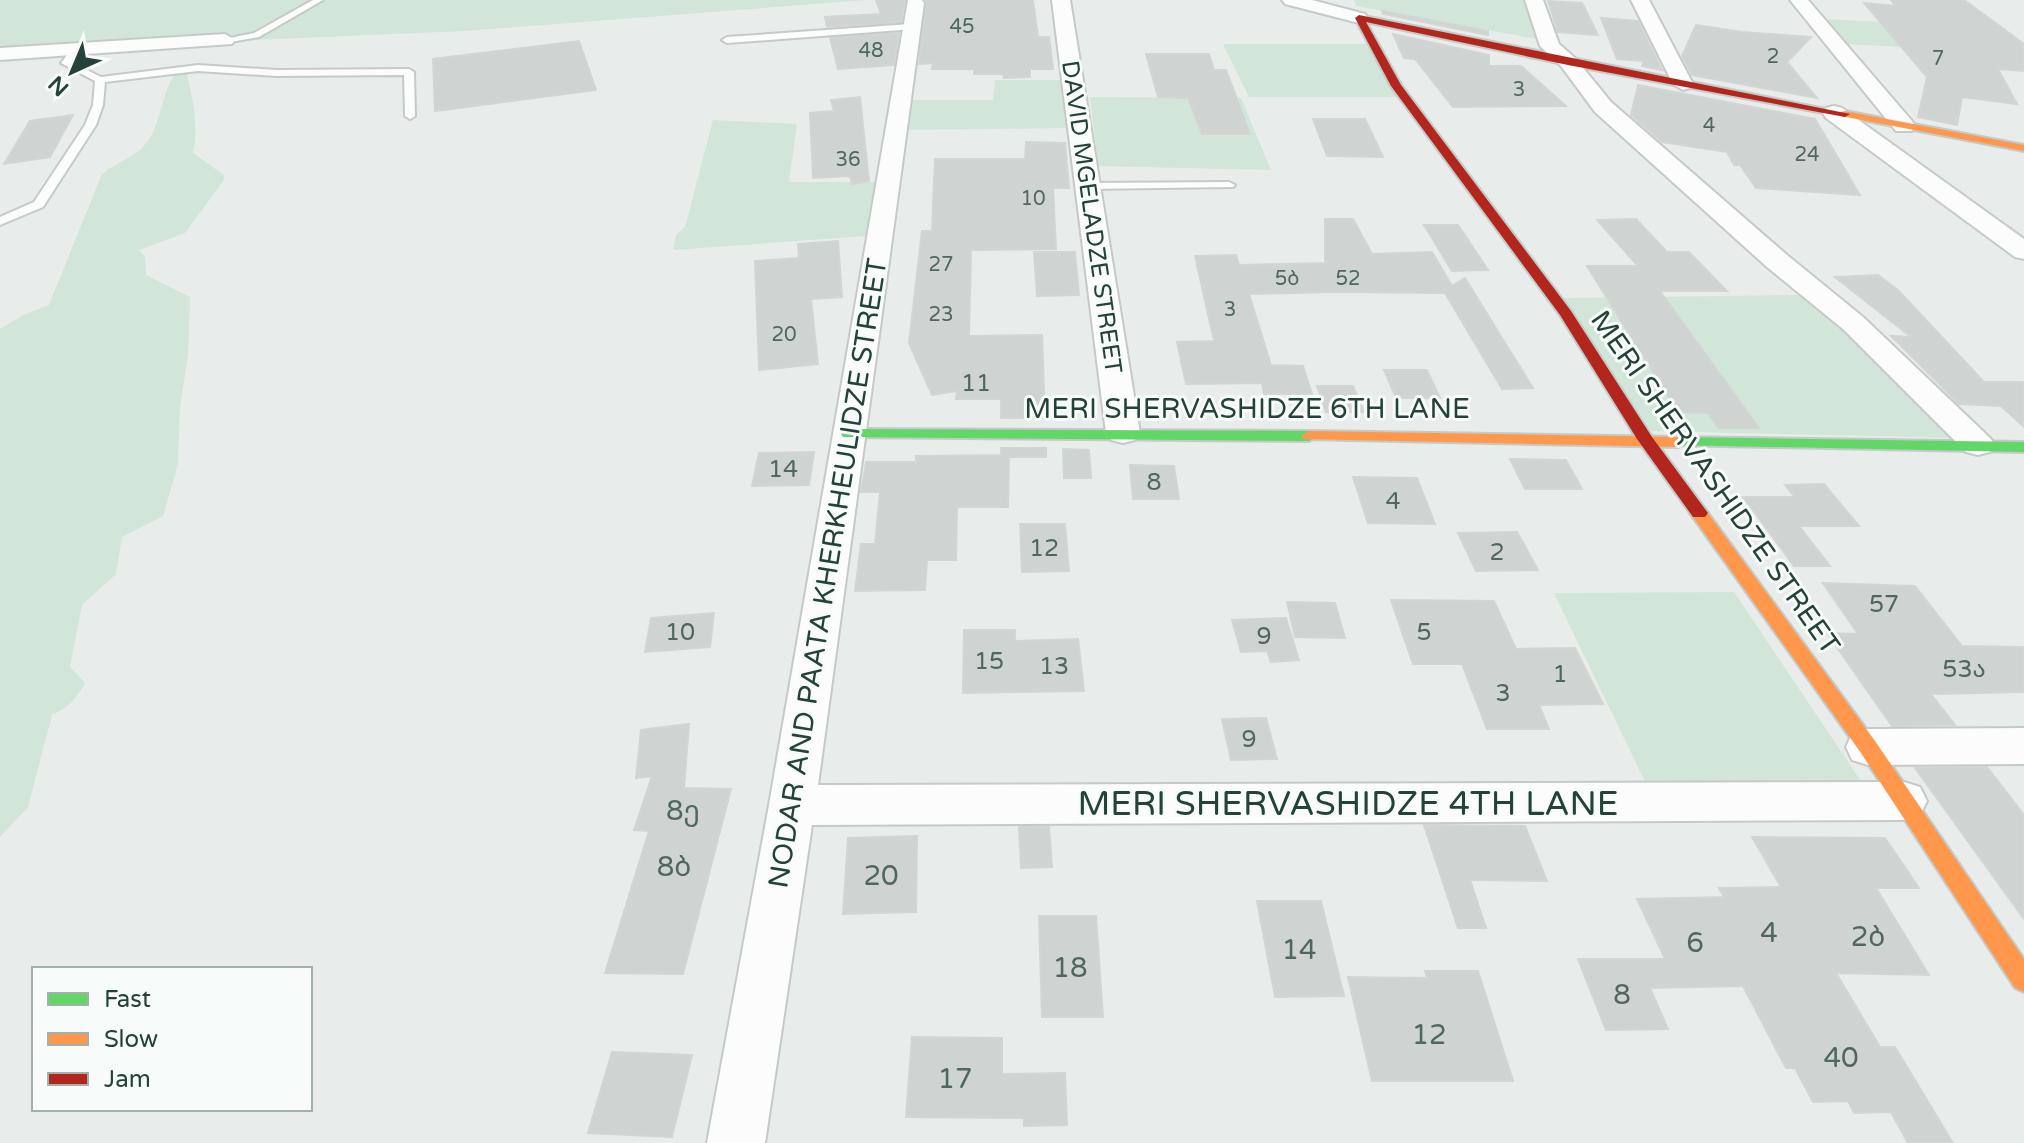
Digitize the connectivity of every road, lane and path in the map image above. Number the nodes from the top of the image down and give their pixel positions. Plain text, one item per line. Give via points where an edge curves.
1 (319, 0) edge
2 (1061, 0) edge
3 (1291, 0) edge
4 (1534, 0) edge
5 (1640, 0) edge
6 (1799, 0) edge
7 (913, 15) joint
8 (1359, 18) junction
9 (225, 40) joint
10 (727, 40) dead end
11 (76, 49) junction
12 (0, 54) edge
13 (1568, 62) junction
14 (100, 80) junction
15 (1683, 84) junction
16 (1834, 113) junction
17 (410, 116) dead end
18 (1904, 126) junction
19 (2024, 148) edge
20 (1229, 185) dead end
21 (1088, 186) junction
22 (0, 221) edge
23 (2024, 251) edge
24 (1123, 433) junction
25 (849, 434) junction
26 (1645, 439) junction
27 (1978, 445) junction
28 (2024, 447) edge
29 (2024, 746) edge
30 (1868, 747) junction
31 (1904, 801) junction
32 (792, 805) junction
33 (2024, 980) edge
34 (736, 1143) edge

1 - 9 lane via 256,35
2 - 21 street, DAVID MGELADZE STREET
3 - 8 street
4 - 13 street via 1550,46
5 - 15 street
6 - 18 street
7 - 10 lane
7 - 25 street, NODAR AND PAATA KHERKHEULIDZE STREET
8 - 13 street
8 - 26 street, MERI SHERVASHIDZE STREET via 1396,86 1566,314
9 - 11 street
11 - 12 street
11 - 14 lane via 66,63
13 - 15 street
13 - 27 street via 1603,107 1853,323
14 - 17 lane via 198,68 409,72
14 - 22 lane via 98,109 39,204
15 - 16 street
16 - 18 street
16 - 23 street
18 - 19 street
20 - 21 lane
21 - 24 street, DAVID MGELADZE STREET
24 - 25 street, MERI SHERVASHIDZE 6TH LANE
24 - 26 street, MERI SHERVASHIDZE 6TH LANE
25 - 32 street, NODAR AND PAATA KHERKHEULIDZE STREET
26 - 27 street, MERI SHERVASHIDZE 6TH LANE
26 - 30 street, MERI SHERVASHIDZE STREET
27 - 28 street, MERI SHERVASHIDZE 6TH LANE
29 - 30 street
30 - 31 street, MERI SHERVASHIDZE STREET
31 - 32 street, MERI SHERVASHIDZE 4TH LANE
31 - 33 street, MERI SHERVASHIDZE STREET
32 - 34 street, NODAR AND PAATA KHERKHEULIDZE STREET

